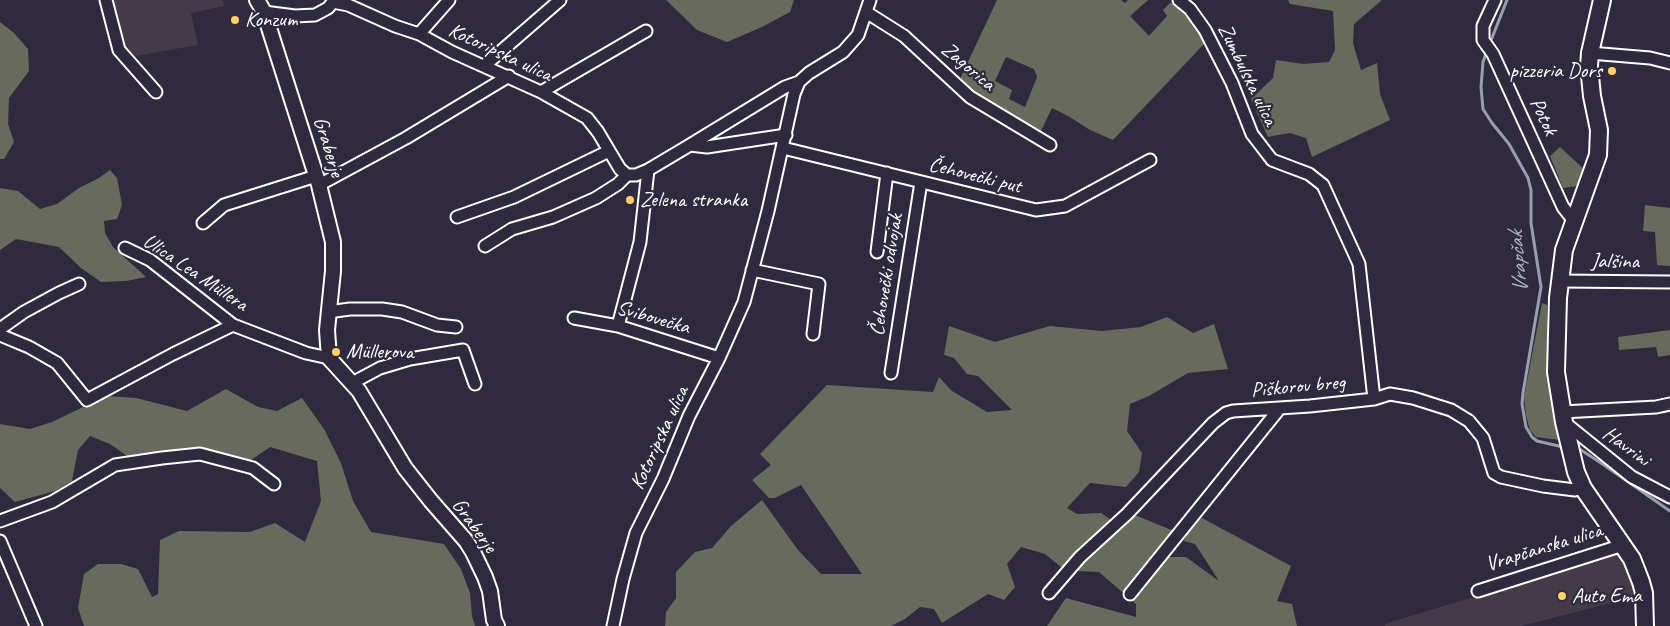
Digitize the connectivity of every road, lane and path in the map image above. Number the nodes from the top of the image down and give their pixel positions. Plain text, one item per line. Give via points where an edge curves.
1 (106, 0) edge
2 (257, 0) edge
3 (449, 0) edge
4 (560, 0) edge
5 (870, 0) edge
6 (1179, 0) edge
7 (1495, 0) edge
8 (1602, 0) edge
9 (333, 1) edge
10 (264, 12) junction
11 (866, 12) junction
12 (646, 31) dead end
13 (419, 34) junction
14 (1590, 53) junction
15 (1670, 63) edge
16 (484, 66) junction
17 (510, 76) junction
18 (800, 82) junction
19 (156, 92) dead end
20 (541, 92) junction
21 (786, 135) junction
22 (690, 145) junction
23 (1050, 145) dead end
24 (783, 148) junction
25 (609, 151) junction
26 (1150, 160) dead end
27 (648, 170) junction
28 (887, 173) junction
29 (626, 175) junction
30 (318, 180) junction
31 (921, 182) junction
32 (457, 217) dead end
33 (1574, 221) junction
34 (203, 223) dead end
35 (484, 246) dead end
36 (125, 248) dead end
37 (877, 252) dead end
38 (752, 270) junction
39 (1560, 281) junction
40 (1670, 282) edge
41 (79, 284) dead end
42 (328, 312) junction
43 (574, 318) dead end
44 (233, 325) junction
45 (618, 326) junction
46 (456, 327) dead end
47 (0, 329) edge
48 (812, 334) dead end
49 (0, 335) edge
50 (329, 358) junction
51 (719, 358) junction
52 (891, 374) dead end
53 (352, 383) junction
54 (475, 384) dead end
55 (1374, 399) junction
56 (1670, 404) edge
57 (1280, 408) junction
58 (1563, 417) junction
59 (274, 484) dead end
60 (1583, 488) junction
61 (1670, 498) edge
62 (0, 521) edge
63 (0, 541) edge
64 (1623, 546) junction
65 (1478, 591) dead end
66 (1049, 593) dead end
67 (1130, 594) dead end
68 (36, 626) edge
69 (497, 626) edge
70 (613, 626) edge
71 (1644, 626) edge

1 - 19 street via 119,50
2 - 10 street, Graberje
3 - 13 street
4 - 16 street
5 - 11 street
6 - 55 street, Zumbulska ulica via 1205,30 1232,83 1252,134 1272,160 1309,174 1323,185 1359,264
7 - 33 street, Potok via 1482,26 1483,40 1563,206
8 - 14 main road, Vrapčanska ulica
9 - 10 street, Kotoripska ulica via 315,15
9 - 13 street, Kotoripska ulica via 348,4
10 - 30 street, Graberje
11 - 18 street via 858,35 843,52
11 - 23 street, Zagorica via 904,36 970,97
12 - 20 street
13 - 16 street, Kotoripska ulica
14 - 15 street
14 - 33 main road, Vrapčanska ulica via 1589,78 1599,142 1595,165
16 - 17 street, Kotoripska ulica
17 - 20 street, Kotoripska ulica
17 - 30 street via 406,138
18 - 21 street, Kotoripska ulica via 794,94
18 - 22 street via 785,87
20 - 25 street, Kotoripska ulica via 586,118
21 - 22 street via 707,147
21 - 24 street, Kotoripska ulica
22 - 27 street
24 - 28 street, Čehovečki put
24 - 38 street, Kotoripska ulica
25 - 29 street, Kotoripska ulica
25 - 32 street via 514,197
26 - 31 street, Čehovečki put via 1064,206 1036,210
27 - 29 street
27 - 45 street via 640,242
28 - 31 street, Čehovečki put
28 - 37 street
29 - 35 street via 596,198 553,217 512,229
30 - 34 street via 224,205
30 - 42 street, Graberje via 333,242
31 - 52 street, Čehovečki odvojak
33 - 39 main road, Vrapčanska ulica via 1564,250
36 - 44 street, Ulica Lea Müllera via 150,260
38 - 48 street via 818,284
38 - 51 street, Kotoripska ulica via 744,302
39 - 40 street, Jalšina
39 - 58 main road, Vrapčanska ulica via 1556,372
41 - 47 street via 59,292
42 - 46 street via 382,309 402,312 437,325
42 - 50 street, Graberje
43 - 45 street, Svibovečka
44 - 49 street via 87,400 57,363
44 - 50 street, Ulica Lea Müllera via 306,353
45 - 51 street, Svibovečka
50 - 53 street, Graberje
51 - 70 street, Kotoripska ulica via 636,533
53 - 54 street via 380,368 410,359 463,350
53 - 69 street, Graberje via 405,468 473,552 486,577
55 - 57 street, Piškorov breg
55 - 60 street, Piškorov breg via 1390,394 1400,395 1462,415 1483,438 1491,468 1501,477 1543,486
56 - 58 street
57 - 66 street, Piškorov breg via 1233,411 1213,423 1127,514 1080,557
57 - 67 street
58 - 60 main road, Vrapčanska ulica
58 - 61 street, Havrini via 1632,477
59 - 62 street via 253,468 200,454 162,458 115,465 52,502
60 - 64 main road, Vrapčanska ulica
63 - 68 street
64 - 65 street, Vrapčanska ulica
64 - 71 main road, Vrapčanska ulica via 1632,559 1644,593

